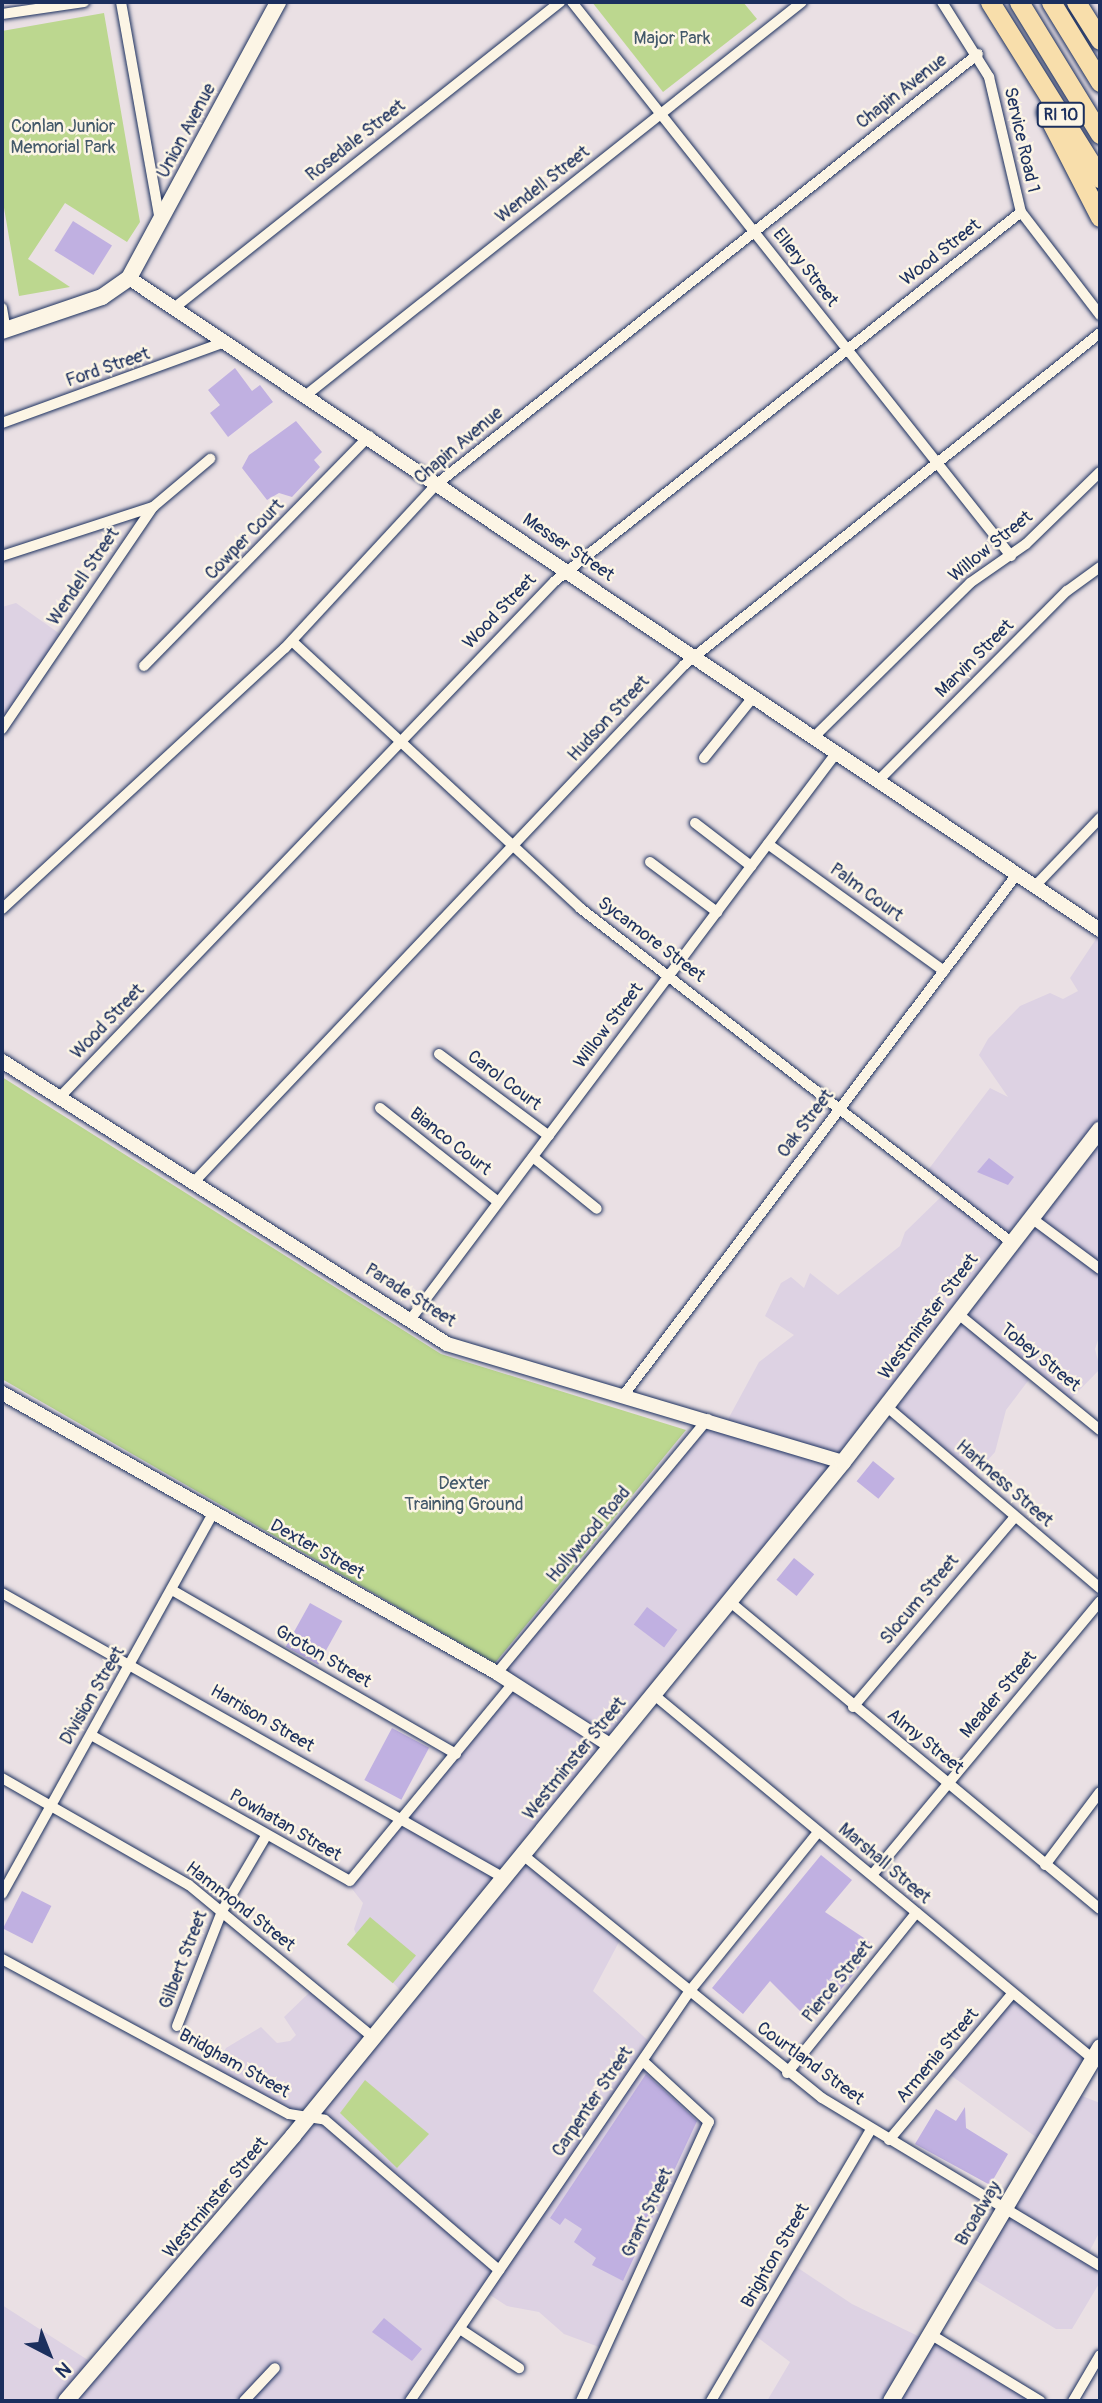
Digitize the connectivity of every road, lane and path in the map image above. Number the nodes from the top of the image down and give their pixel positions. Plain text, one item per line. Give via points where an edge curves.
1 (84, 2) edge
2 (121, 2) edge
3 (278, 2) edge
4 (560, 2) edge
5 (572, 2) edge
6 (802, 2) edge
7 (942, 2) edge
8 (990, 2) edge
9 (1019, 2) edge
10 (1051, 2) edge
11 (1076, 2) edge
12 (2, 14) edge
13 (1100, 40) edge
14 (1022, 52) junction
15 (978, 54) junction
16 (1100, 82) edge
17 (661, 114) junction
18 (1100, 134) edge
19 (1100, 178) edge
20 (1021, 212) junction
21 (1100, 217) edge
22 (160, 221) junction
23 (754, 232) junction
24 (129, 278) junction
25 (2, 308) edge
26 (174, 308) junction
27 (1100, 315) edge
28 (4, 330) edge
29 (1100, 333) edge
30 (225, 342) junction
31 (847, 349) junction
32 (305, 396) junction
33 (2, 423) edge
34 (369, 436) junction
35 (210, 459) dead end
36 (937, 463) junction
37 (1100, 472) edge
38 (437, 484) junction
39 (153, 507) junction
40 (2, 556) edge
41 (1011, 556) junction
42 (1100, 567) edge
43 (567, 571) junction
44 (292, 641) junction
45 (693, 656) junction
46 (144, 666) dead end
47 (754, 696) junction
48 (2, 729) edge
49 (814, 737) junction
50 (397, 743) junction
51 (837, 752) junction
52 (704, 758) dead end
53 (878, 780) junction
54 (1100, 818) edge
55 (695, 823) dead end
56 (768, 844) junction
57 (514, 848) junction
58 (650, 862) dead end
59 (751, 866) junction
60 (1017, 874) junction
61 (1035, 886) junction
62 (2, 909) edge
63 (717, 912) junction
64 (1100, 930) edge
65 (944, 971) junction
66 (669, 975) junction
67 (439, 1054) dead end
68 (2, 1061) edge
69 (59, 1098) junction
70 (380, 1108) dead end
71 (841, 1108) junction
72 (1100, 1130) edge
73 (549, 1136) junction
74 (533, 1157) junction
75 (193, 1183) junction
76 (498, 1202) junction
77 (597, 1209) dead end
78 (1030, 1217) junction
79 (1012, 1242) junction
80 (1100, 1269) edge
81 (957, 1313) junction
82 (410, 1320) junction
83 (2, 1392) edge
84 (624, 1396) junction
85 (886, 1406) junction
86 (708, 1419) junction
87 (1100, 1430) edge
88 (844, 1462) junction
89 (213, 1514) junction
90 (1014, 1518) junction
91 (1100, 1588) edge
92 (172, 1590) junction
93 (2, 1593) edge
94 (729, 1601) junction
95 (1100, 1601) edge
96 (132, 1664) junction
97 (497, 1673) junction
98 (513, 1683) junction
99 (653, 1694) junction
100 (853, 1707) junction
101 (91, 1735) junction
102 (611, 1745) junction
103 (456, 1754) junction
104 (2, 1778) edge
105 (949, 1783) junction
106 (1100, 1792) edge
107 (52, 1806) junction
108 (402, 1819) junction
109 (818, 1832) junction
110 (266, 1836) junction
111 (523, 1855) junction
112 (1045, 1865) junction
113 (872, 1875) junction
114 (504, 1878) junction
115 (2, 1894) edge
116 (1100, 1909) edge
117 (222, 1911) junction
118 (916, 1913) junction
119 (2, 1959) edge
120 (689, 1992) junction
121 (1013, 1994) junction
122 (177, 2026) dead end
123 (373, 2038) junction
124 (1097, 2053) edge
125 (643, 2061) junction
126 (787, 2073) junction
127 (307, 2118) junction
128 (872, 2129) junction
129 (889, 2140) junction
130 (1004, 2209) junction
131 (1100, 2266) edge
132 (499, 2270) junction
133 (460, 2329) junction
134 (930, 2334) junction
135 (1100, 2355) edge
136 (275, 2368) dead end
137 (519, 2368) dead end
138 (72, 2399) edge
139 (244, 2401) edge
140 (410, 2401) edge
141 (580, 2401) edge
142 (710, 2401) edge
143 (891, 2401) edge
144 (1040, 2401) edge
145 (1073, 2401) edge

1 - 12 street
2 - 22 street
3 - 22 main road, Union Avenue
4 - 26 street, Rosedale Street
5 - 17 street, Ellery Street
6 - 17 street, Wendell Street
7 - 15 street, Service Road 1
8 - 14 highway, RI 10
9 - 18 highway
10 - 16 highway, RI 10
11 - 13 highway
14 - 19 highway, RI 10
14 - 21 highway
15 - 20 street, Service Road 1
15 - 23 street, Chapin Avenue
17 - 23 street, Ellery Street
17 - 32 street, Wendell Street
20 - 27 street, Service Road 1
20 - 31 street, Wood Street
22 - 24 main road, Union Avenue
23 - 31 street, Ellery Street
23 - 38 street, Chapin Avenue
24 - 26 street, Messer Street
24 - 28 main road via 102,297
25 - 28 street
26 - 30 street, Messer Street
29 - 36 street, Hudson Street
30 - 32 street, Messer Street
30 - 33 street, Ford Street
31 - 36 street, Ellery Street
31 - 43 street, Wood Street
32 - 34 street, Messer Street
34 - 38 street, Messer Street
34 - 46 street, Cowper Court
35 - 39 street, Wendell Street
36 - 41 street, Ellery Street
36 - 45 street, Hudson Street
37 - 41 street, Willow Street
38 - 43 street, Messer Street
38 - 44 street, Chapin Avenue
39 - 40 street
39 - 48 street, Wendell Street
41 - 49 street, Willow Street via 970,583
42 - 53 street, Marvin Street via 1073,586
43 - 45 street, Messer Street
43 - 50 street, Wood Street
44 - 50 street, Sycamore Street
44 - 62 street, Chapin Avenue
45 - 47 street, Messer Street
45 - 57 street, Hudson Street
47 - 49 street, Messer Street
47 - 52 street
49 - 51 street, Messer Street
50 - 57 street, Sycamore Street
50 - 69 street, Wood Street
51 - 53 street, Messer Street
51 - 56 street, Willow Street
53 - 60 street, Messer Street
54 - 61 street
55 - 59 street
56 - 59 street, Willow Street
56 - 65 street, Palm Court
57 - 66 street, Sycamore Street
57 - 75 street, Hudson Street
58 - 63 street
59 - 63 street, Willow Street
60 - 61 street, Messer Street
60 - 65 street, Oak Street
61 - 64 street, Messer Street
63 - 66 street, Willow Street
65 - 71 street, Oak Street
66 - 71 street, Sycamore Street
66 - 73 street, Willow Street
67 - 73 street, Carol Court
68 - 69 street, Parade Street
69 - 75 street, Parade Street
70 - 76 street, Bianco Court
71 - 79 street, Sycamore Street
71 - 84 street, Oak Street
72 - 78 main road, Westminster Street
73 - 74 street, Willow Street
74 - 76 street, Willow Street
74 - 77 street
75 - 82 street, Parade Street
76 - 82 street, Willow Street
78 - 79 main road, Westminster Street
78 - 80 street
79 - 81 main road, Westminster Street
81 - 85 main road, Westminster Street
81 - 87 street, Tobey Street
82 - 84 street, Parade Street via 447,1344
83 - 89 street, Dexter Street
84 - 86 street, Parade Street
85 - 88 main road, Westminster Street
85 - 90 street, Harkness Street
86 - 88 street, Parade Street
86 - 97 street, Hollywood Road
88 - 94 main road, Westminster Street
89 - 92 street, Division Street
89 - 97 street, Dexter Street
90 - 91 street, Harkness Street
90 - 100 street, Slocum Street
92 - 96 street, Division Street
92 - 103 street, Groton Street
93 - 96 street, Harrison Street
94 - 99 main road, Westminster Street
94 - 100 street, Almy Street
95 - 105 street, Meader Street
96 - 101 street, Division Street
96 - 108 street, Harrison Street
97 - 98 street, Dexter Street
98 - 102 street, Dexter Street
98 - 103 street, Powhatan Street
99 - 102 main road, Westminster Street
99 - 109 street, Marshall Street
100 - 105 street, Almy Street
101 - 107 street, Division Street
101 - 110 street, Powhatan Street
102 - 111 main road, Westminster Street
103 - 108 street, Powhatan Street
104 - 107 street, Hammond Street
105 - 112 street, Almy Street
105 - 113 street, Meader Street
106 - 112 street
107 - 115 street, Division Street
107 - 117 street, Hammond Street
108 - 110 street, Powhatan Street via 350,1881
108 - 114 street, Harrison Street
109 - 113 street, Marshall Street
109 - 120 street, Carpenter Street
110 - 117 street, Gilbert Street
111 - 114 main road, Westminster Street
111 - 120 street, Courtland Street
112 - 116 street, Almy Street
113 - 118 street, Marshall Street
114 - 123 main road, Westminster Street
117 - 122 street, Gilbert Street
117 - 123 street, Hammond Street
118 - 121 street, Marshall Street
118 - 126 street, Pierce Street
119 - 127 street, Bridgham Street
120 - 125 street, Carpenter Street
120 - 126 street, Courtland Street
121 - 124 street, Marshall Street
121 - 129 street, Armenia Street
123 - 127 main road, Westminster Street
124 - 130 main road, Broadway
125 - 132 street, Carpenter Street
125 - 141 street, Grant Street via 709,2122
126 - 128 street, Courtland Street
127 - 132 street, Bridgham Street via 325,2120
127 - 138 main road, Westminster Street
128 - 129 street, Courtland Street
128 - 142 street, Brighton Street
129 - 130 street, Courtland Street
130 - 131 street, Courtland Street
130 - 134 main road, Broadway
132 - 133 street, Carpenter Street
133 - 137 street
133 - 140 street, Carpenter Street
134 - 143 main road, Broadway
134 - 144 street
135 - 145 street
136 - 139 street

